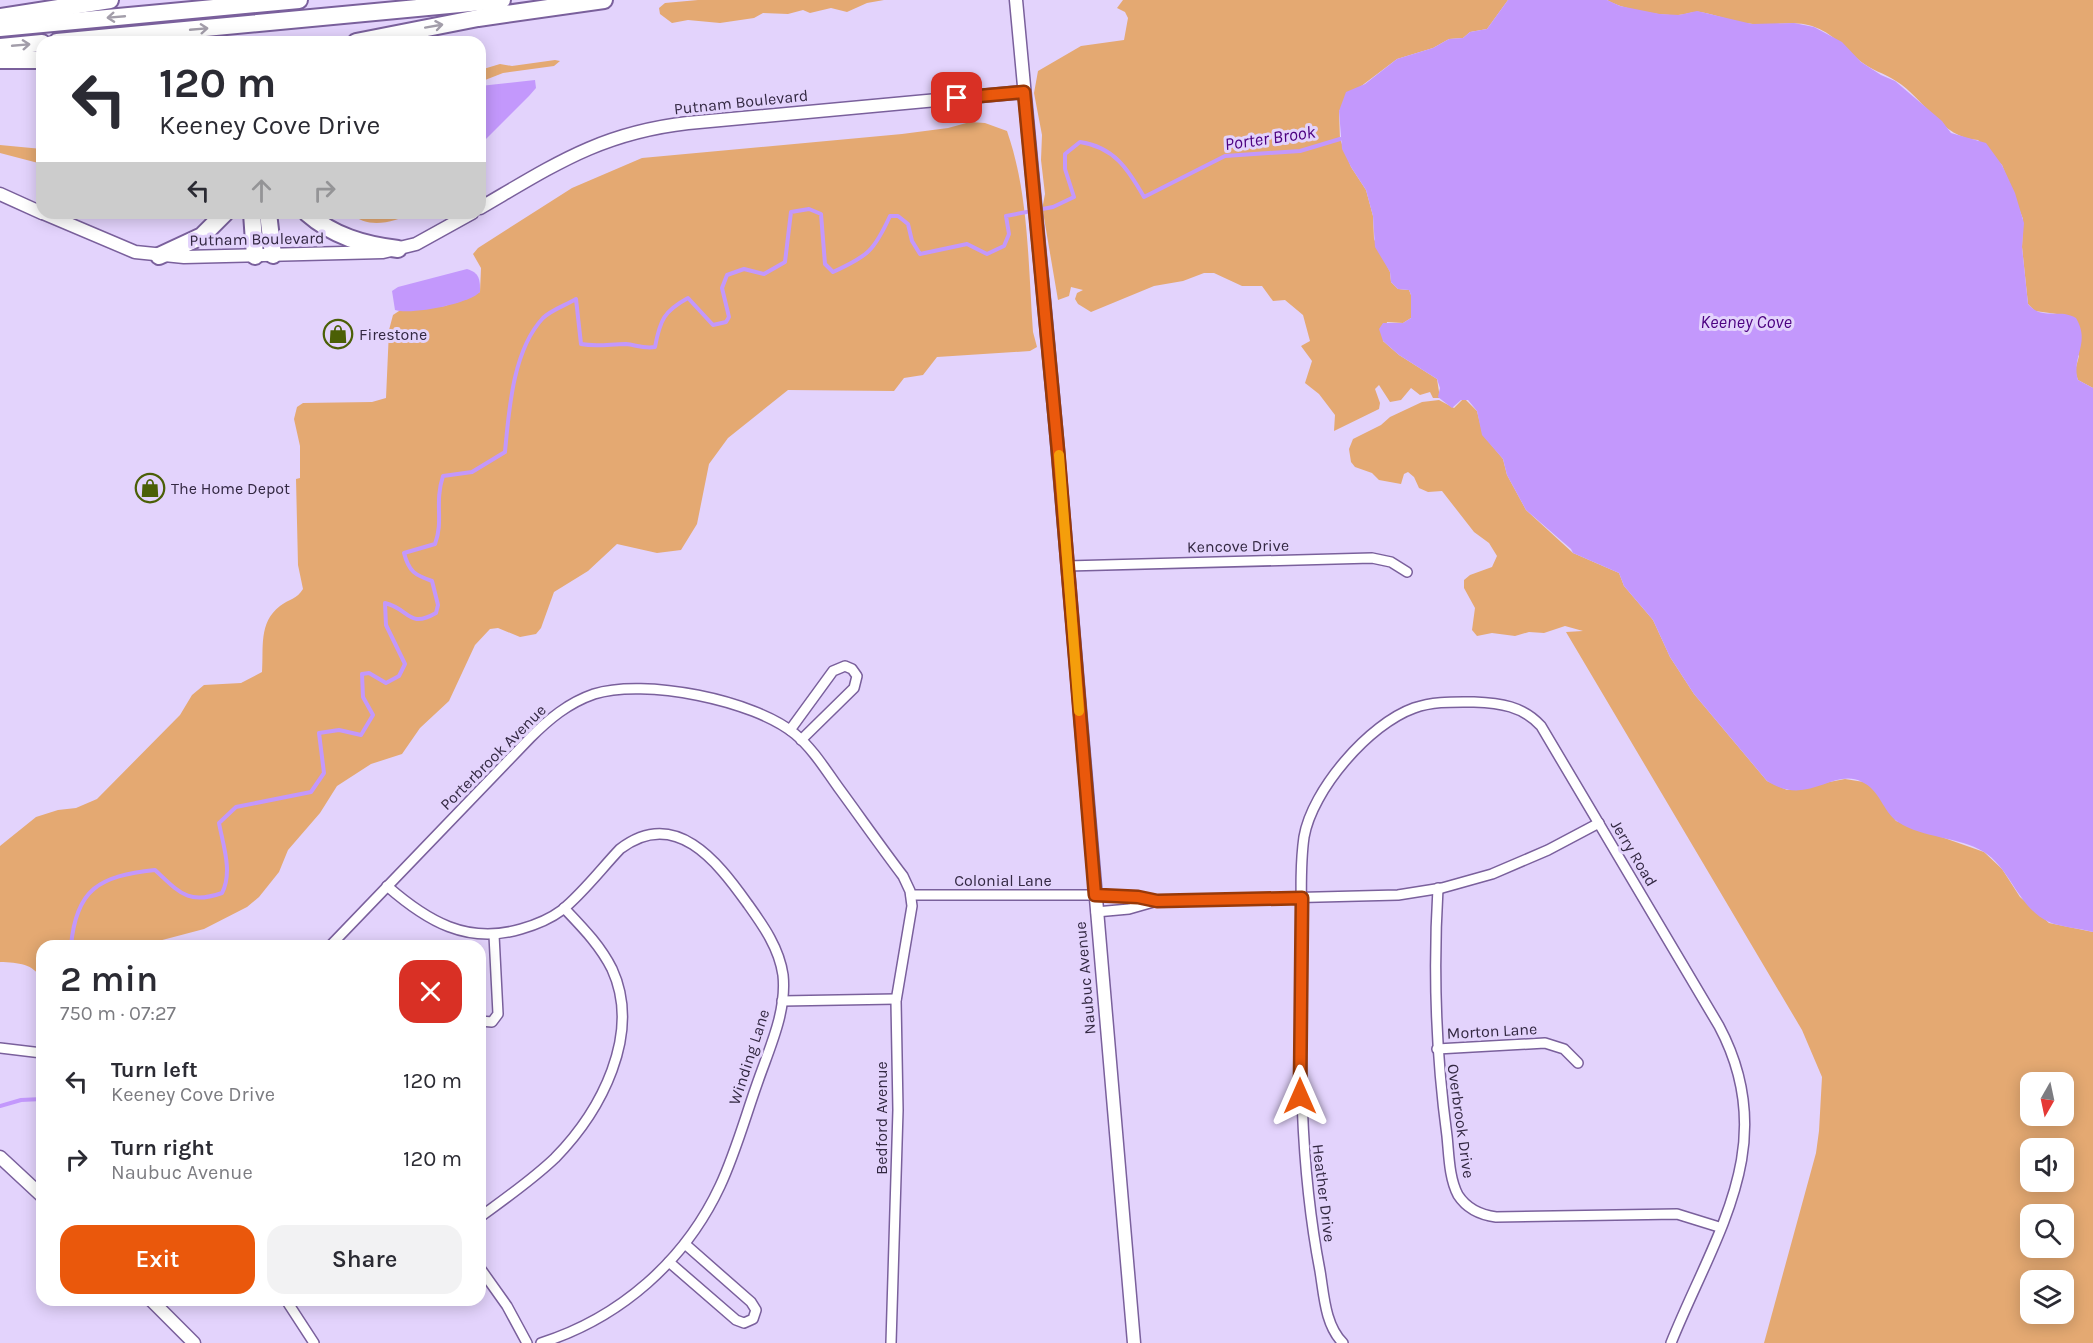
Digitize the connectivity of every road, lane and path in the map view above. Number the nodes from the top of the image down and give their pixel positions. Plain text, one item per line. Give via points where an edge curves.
1 (110, 0) edge
2 (299, 0) edge
3 (502, 0) edge
4 (604, 0) edge
5 (1016, 0) edge
6 (0, 17) edge
7 (0, 28) edge
8 (121, 36) edge
9 (386, 36) edge
10 (36, 44) edge
11 (0, 47) edge
12 (0, 60) edge
13 (36, 60) edge
14 (1024, 92) junction
15 (0, 194) edge
16 (486, 205) edge
17 (36, 210) edge
18 (56, 219) edge
19 (219, 219) edge
20 (252, 219) edge
21 (269, 219) edge
22 (315, 219) edge
23 (462, 219) edge
24 (398, 249) junction
25 (273, 255) junction
26 (159, 256) junction
27 (255, 256) junction
28 (1067, 566) junction
29 (1407, 572) dead end
30 (790, 730) junction
31 (801, 740) junction
32 (1599, 823) junction
33 (387, 886) junction
34 (1438, 888) junction
35 (911, 895) junction
36 (1095, 895) junction
37 (1302, 898) junction
38 (1157, 901) junction
39 (564, 908) junction
40 (1096, 912) junction
41 (480, 935) junction
42 (494, 935) junction
43 (336, 940) edge
44 (480, 940) edge
45 (896, 999) junction
46 (782, 1000) junction
47 (486, 1022) edge
48 (0, 1048) edge
49 (1437, 1049) junction
50 (36, 1052) edge
51 (1578, 1063) dead end
52 (0, 1157) edge
53 (36, 1190) edge
54 (486, 1212) edge
55 (1719, 1227) junction
56 (685, 1244) junction
57 (669, 1262) junction
58 (486, 1276) edge
59 (157, 1306) edge
60 (290, 1306) edge
61 (194, 1343) edge
62 (314, 1343) edge
63 (527, 1343) edge
64 (541, 1343) edge
65 (891, 1343) edge
66 (1134, 1343) edge
67 (1343, 1343) edge
68 (1671, 1343) edge

1 - 6 highway
2 -> 7 highway
8 -> 3 highway
9 -> 4 highway
5 - 14 main road, Naubuc Avenue
11 -> 10 highway
12 - 13 highway
14 - 16 main road, Putnam Boulevard via 688,123 633,132 575,153
14 - 28 main road, Naubuc Avenue
15 - 17 main road, Putnam Boulevard
18 - 26 main road, Putnam Boulevard via 119,246
19 - 26 highway via 202,236
20 - 27 highway
21 - 25 highway
22 - 24 highway via 343,236
23 - 24 main road, Putnam Boulevard via 431,237
24 - 25 main road, Putnam Boulevard via 363,254
25 - 27 main road, Putnam Boulevard
26 - 27 main road, Putnam Boulevard
28 - 29 street, Kencove Drive via 1372,558 1391,562
28 - 36 main road, Naubuc Avenue
30 - 31 street, Porterbrook Avenue
30 - 31 street via 833,671 845,666 852,669 857,676 854,688
30 - 33 street, Porterbrook Avenue via 746,708 663,690 626,688 584,698 564,708 536,732
31 - 35 street, Porterbrook Avenue via 903,876
32 - 34 street via 1519,863
32 - 37 street, Jerry Road via 1545,730 1527,714 1490,703 1424,705 1380,726 1320,793 1308,817 1304,837
32 - 55 street, Jerry Road via 1719,1026 1738,1069 1745,1109 1744,1150 1736,1186
33 - 41 street, Winding Lane via 439,924
33 - 43 street, Porterbrook Avenue
34 - 37 street via 1378,896
34 - 49 street, Overbrook Drive
35 - 36 street, Colonial Lane
35 - 45 street, Bedford Avenue
36 - 38 street, Colonial Lane
36 - 40 main road, Naubuc Avenue
37 - 38 street
37 - 67 street, Heather Drive via 1300,1080 1304,1171 1328,1316
38 - 40 street
39 - 42 street, Winding Lane via 537,924
39 - 46 street, Winding Lane via 630,842 656,835 683,839 716,862 767,932 782,969
39 - 54 street via 596,942 616,978 622,1013 617,1052 601,1094 573,1138 538,1173
40 - 66 main road, Naubuc Avenue
41 - 42 street, Winding Lane
41 - 44 street
42 - 47 street via 498,1014 492,1022
45 - 46 street
45 - 65 street, Bedford Avenue via 898,1110
46 - 56 street, Winding Lane via 776,1031 728,1168 710,1207
48 - 50 street
49 - 51 street, Morton Lane via 1542,1043 1559,1047
49 - 55 street, Overbrook Drive via 1453,1180 1471,1208 1500,1217 1675,1214
52 - 53 main road
55 - 68 street, Jerry Road
56 - 57 street, Winding Lane
56 - 57 street via 751,1302 756,1310 753,1318 744,1323 736,1320
57 - 64 street, Winding Lane via 613,1309
58 - 63 street
59 - 61 main road
60 - 62 street

